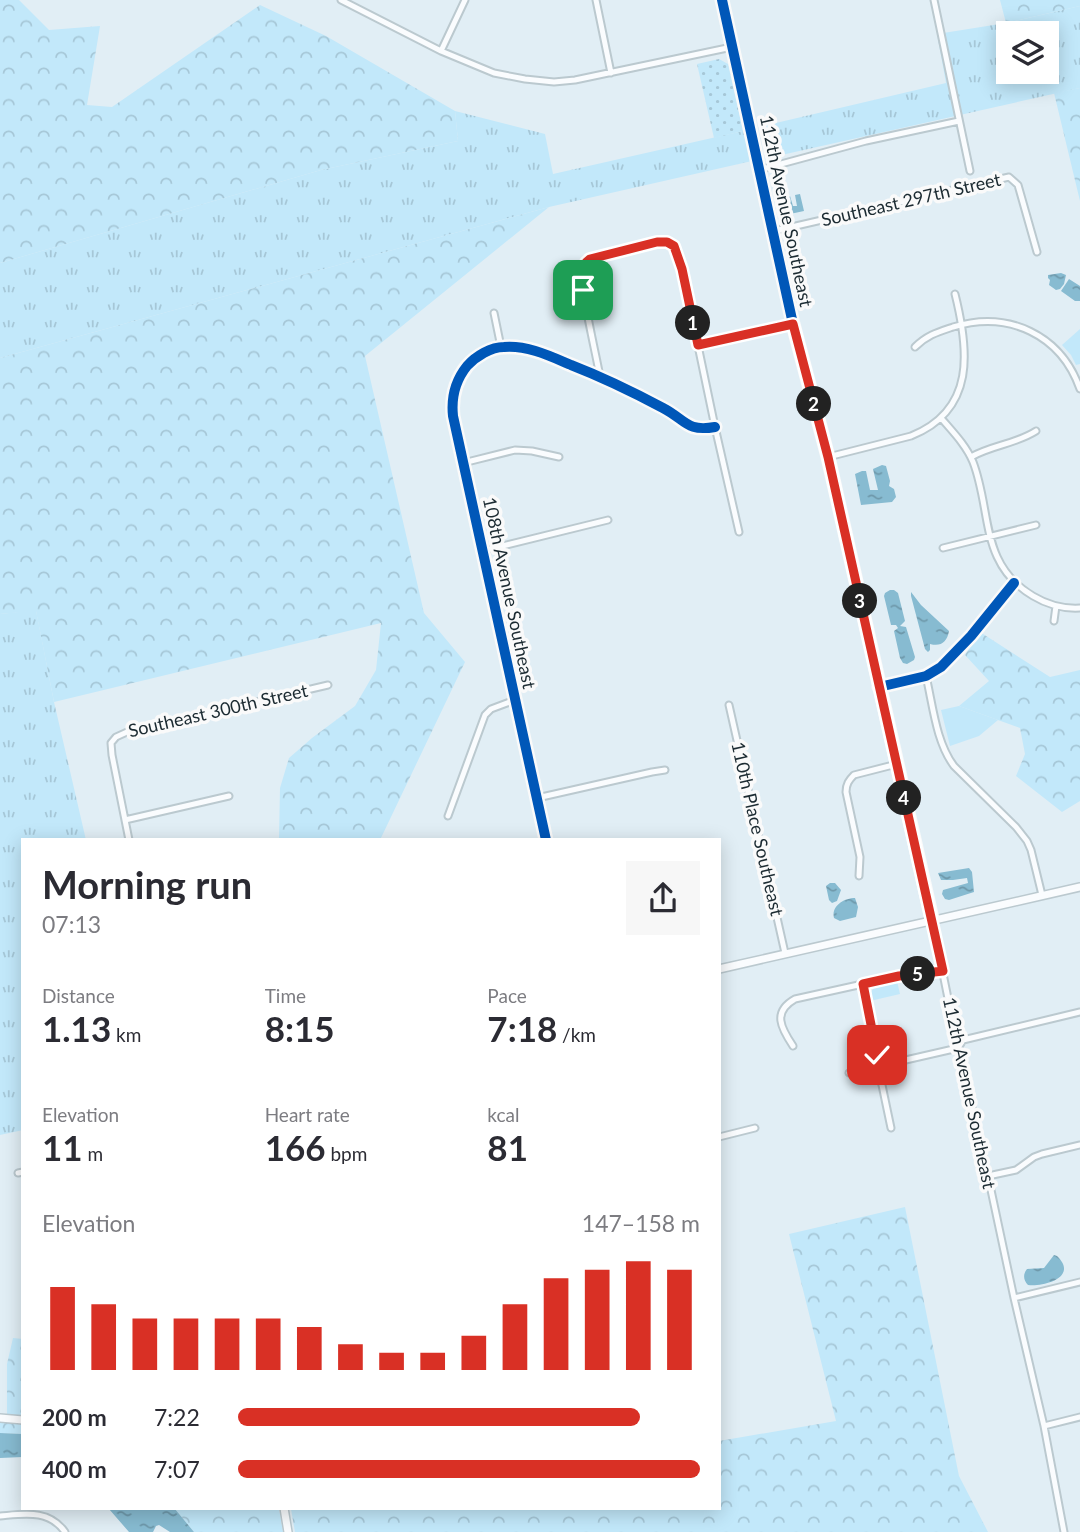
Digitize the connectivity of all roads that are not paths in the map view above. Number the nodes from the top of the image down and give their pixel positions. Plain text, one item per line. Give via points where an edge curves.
1 (341, 0) edge
2 (465, 0) edge
3 (596, 0) edge
4 (722, 0) edge
5 (934, 0) edge
6 (732, 47) junction
7 (441, 51) junction
8 (611, 73) junction
9 (959, 121) junction
10 (759, 170) junction
11 (970, 172) dead end
12 (774, 231) junction
13 (1037, 252) dead end
14 (955, 294) dead end
15 (495, 313) dead end
16 (793, 324) junction
17 (962, 325) junction
18 (698, 345) junction
19 (501, 346) junction
20 (915, 347) dead end
21 (600, 377) junction
22 (1080, 389) edge
23 (941, 418) junction
24 (715, 427) junction
25 (1036, 431) dead end
26 (559, 457) dead end
27 (828, 457) junction
28 (971, 457) junction
29 (463, 463) junction
30 (608, 520) dead end
31 (1036, 525) dead end
32 (739, 532) dead end
33 (989, 537) junction
34 (943, 548) dead end
35 (482, 551) junction
36 (1014, 583) junction
37 (1056, 606) junction
38 (1080, 608) edge
39 (1054, 621) dead end
40 (926, 676) junction
41 (328, 685) dead end
42 (879, 687) junction
43 (515, 701) junction
44 (729, 705) dead end
45 (897, 764) junction
46 (665, 770) dead end
47 (229, 796) dead end
48 (537, 798) junction
49 (448, 816) dead end
50 (125, 820) junction
51 (129, 838) edge
52 (546, 838) edge
53 (859, 876) dead end
54 (1080, 887) edge
55 (1042, 895) junction
56 (932, 919) junction
57 (785, 953) junction
58 (721, 969) edge
59 (943, 971) junction
60 (863, 984) junction
61 (1080, 1012) edge
62 (793, 1046) dead end
63 (958, 1048) junction
64 (877, 1055) dead end
65 (878, 1066) junction
66 (849, 1073) dead end
67 (755, 1128) dead end
68 (891, 1128) dead end
69 (721, 1136) edge
70 (1080, 1145) edge
71 (988, 1176) junction
72 (1080, 1282) edge
73 (1014, 1298) junction
74 (1080, 1417) edge
75 (0, 1418) edge
76 (21, 1420) edge
77 (1044, 1426) junction
78 (284, 1510) edge
79 (0, 1516) edge
80 (65, 1532) edge
81 (288, 1532) edge
82 (1064, 1532) edge

1 - 7 street
2 - 7 street
3 - 8 street
4 - 6 street, 112th Avenue Southeast
5 - 9 street
6 - 8 street
6 - 10 street, 112th Avenue Southeast
7 - 8 street via 494,73 525,79 554,82
9 - 10 street
9 - 11 street
10 - 12 street, 112th Avenue Southeast
12 - 13 street, Southeast 297th Street via 1009,177 1018,185
12 - 16 street, 112th Avenue Southeast
14 - 17 street
15 - 19 street
16 - 18 street
16 - 27 street, 112th Avenue Southeast
17 - 20 street via 932,334
17 - 22 street via 1008,324 1037,334 1065,359
17 - 23 street via 963,379
18 - 21 street via 674,246 657,242 594,257 587,260 581,274
18 - 24 street
19 - 21 street via 536,351
19 - 29 street, 108th Avenue Southeast via 474,359 453,394
21 - 24 street via 666,409 695,429
23 - 27 street via 911,436
23 - 28 street
24 - 32 street
25 - 28 street
26 - 29 street via 515,450
27 - 42 street, 112th Avenue Southeast
28 - 33 street
29 - 35 street, 108th Avenue Southeast
30 - 35 street
31 - 33 street
33 - 34 street
33 - 36 street
35 - 43 street, 108th Avenue Southeast
36 - 37 street
36 - 40 street via 952,658
37 - 38 street
37 - 39 street
40 - 42 street
40 - 55 street via 947,757 1027,841
41 - 50 street, Southeast 300th Street via 116,737 111,743
42 - 45 street, 112th Avenue Southeast
43 - 48 street, 108th Avenue Southeast
43 - 49 street via 485,715
44 - 57 street, 110th Place Southeast
45 - 53 street via 849,779 846,792 860,857
45 - 56 street, 112th Avenue Southeast
46 - 48 street
47 - 50 street
48 - 52 street, 108th Avenue Southeast
50 - 51 street
54 - 55 street
55 - 56 street
56 - 57 street
56 - 59 street, 112th Avenue Southeast
57 - 58 street
59 - 60 street
59 - 63 street, 112th Avenue Southeast
60 - 62 street via 795,999 785,1006 782,1023
60 - 64 street
61 - 63 street via 963,1040
63 - 65 street
63 - 71 street, 112th Avenue Southeast
65 - 66 street
65 - 68 street
67 - 69 street
70 - 71 street via 1042,1154 1016,1170
71 - 73 street, 112th Avenue Southeast
72 - 73 street
73 - 77 street, 112th Avenue Southeast
74 - 77 street
75 - 76 street
77 - 82 street, 112th Avenue Southeast
78 - 81 street
79 - 80 street via 38,1514 49,1517

